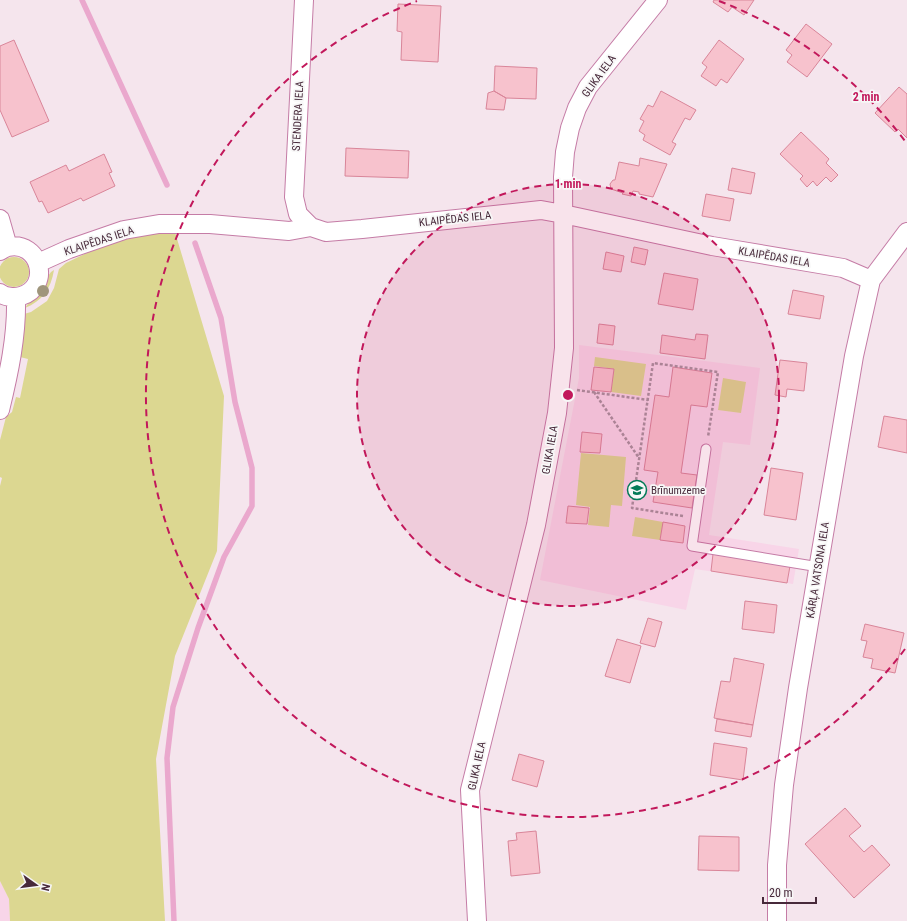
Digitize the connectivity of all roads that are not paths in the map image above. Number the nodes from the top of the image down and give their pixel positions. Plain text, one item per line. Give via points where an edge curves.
1 (304, 0) edge
2 (658, 0) edge
3 (563, 214) junction
4 (0, 219) edge
5 (311, 227) junction
6 (907, 232) edge
7 (4, 249) edge
8 (38, 263) junction
9 (871, 280) junction
10 (8, 295) edge
11 (0, 410) edge
12 (706, 449) road end
13 (819, 567) junction
14 (477, 921) edge
15 (777, 921) edge

1 - 5 street, STENDERA IELA via 294,197 298,214
2 - 3 street, GLIKA IELA via 588,88 577,108 566,152
3 - 5 street, KLAIPĒDAS IELA via 541,210 326,232
3 - 9 street, KLAIPĒDAS IELA via 712,246 843,268
3 - 14 street, GLIKA IELA via 564,348 557,414 536,525 470,790
4 - 7 street
5 - 8 street, KLAIPĒDAS IELA via 289,230 210,224 159,224 124,230
6 - 9 street, KĀRĻA VATSONA IELA
7 - 8 street via 21,247 32,253
8 - 10 street via 40,275 35,287 26,295
9 - 13 street, KĀRĻA VATSONA IELA via 854,356
10 - 11 street via 16,314 12,357
12 - 13 lane via 692,546
13 - 15 street, KĀRĻA VATSONA IELA via 784,785 777,865

